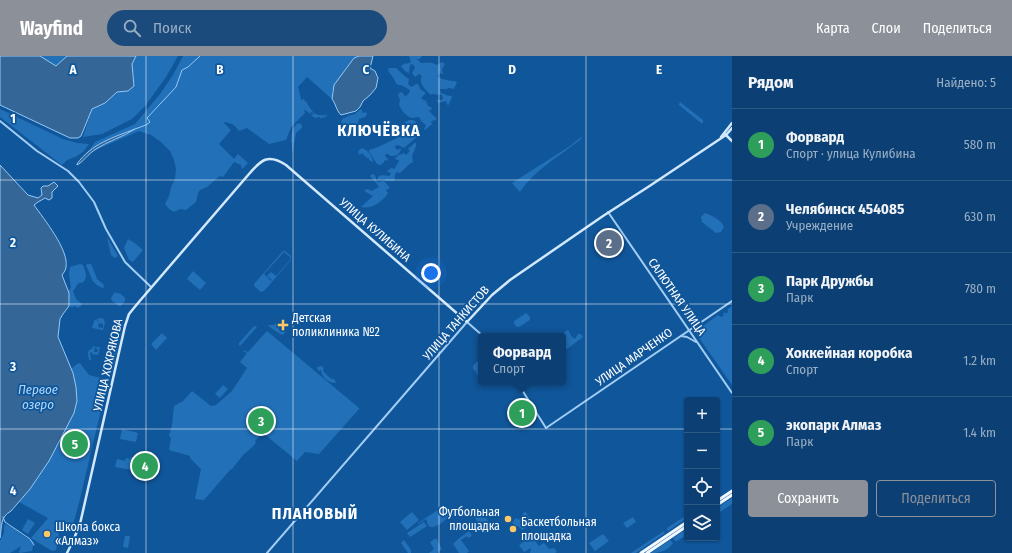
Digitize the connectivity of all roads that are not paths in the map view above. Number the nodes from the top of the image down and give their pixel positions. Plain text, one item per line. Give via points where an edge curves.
1 (0, 121) edge
2 (732, 123) edge
3 (732, 128) edge
4 (726, 133) junction
5 (732, 135) edge
6 (732, 141) edge
7 (270, 158) joint
8 (608, 212) junction
9 (151, 287) junction
10 (732, 300) edge
11 (468, 322) junction
12 (689, 330) junction
13 (479, 333) edge
14 (681, 336) junction
15 (698, 342) junction
16 (519, 385) edge
17 (732, 393) edge
18 (732, 491) edge
19 (732, 495) edge
20 (720, 499) edge
21 (720, 503) edge
22 (684, 524) edge
23 (684, 528) edge
24 (669, 536) junction
25 (66, 553) edge
26 (267, 553) edge
27 (641, 553) edge
28 (646, 553) edge

1 - 9 street via 80,182 94,202 106,230 125,262
2 - 4 main road, УЛИЦА ТАНКИСТОВ
3 - 4 main road, УЛИЦА ТАНКИСТОВ
4 - 5 main road
4 - 6 main road
4 - 8 main road, УЛИЦА ТАНКИСТОВ
7 - 9 main road, УЛИЦА ХОХРЯКОВА via 255,167
7 - 11 main road, УЛИЦА КУЛИБИНА via 286,165
8 - 11 main road, УЛИЦА ТАНКИСТОВ via 503,286
8 - 12 street, САЛЮТНАЯ УЛИЦА
9 - 25 main road, УЛИЦА ХОХРЯКОВА via 127,319 80,524
10 - 12 street, УЛИЦА МАРЧЕНКО
11 - 13 street, УЛИЦА КУЛИБИНА
11 - 26 street, УЛИЦА ТАНКИСТОВ
12 - 14 street, УЛИЦА МАРЧЕНКО
12 - 15 street, САЛЮТНАЯ УЛИЦА
14 - 15 street
14 - 16 street, УЛИЦА МАРЧЕНКО via 546,428
15 - 17 street, САЛЮТНАЯ УЛИЦА
18 - 20 main road
19 - 21 main road
22 - 24 main road
23 - 24 main road
24 - 27 main road
24 - 28 main road

